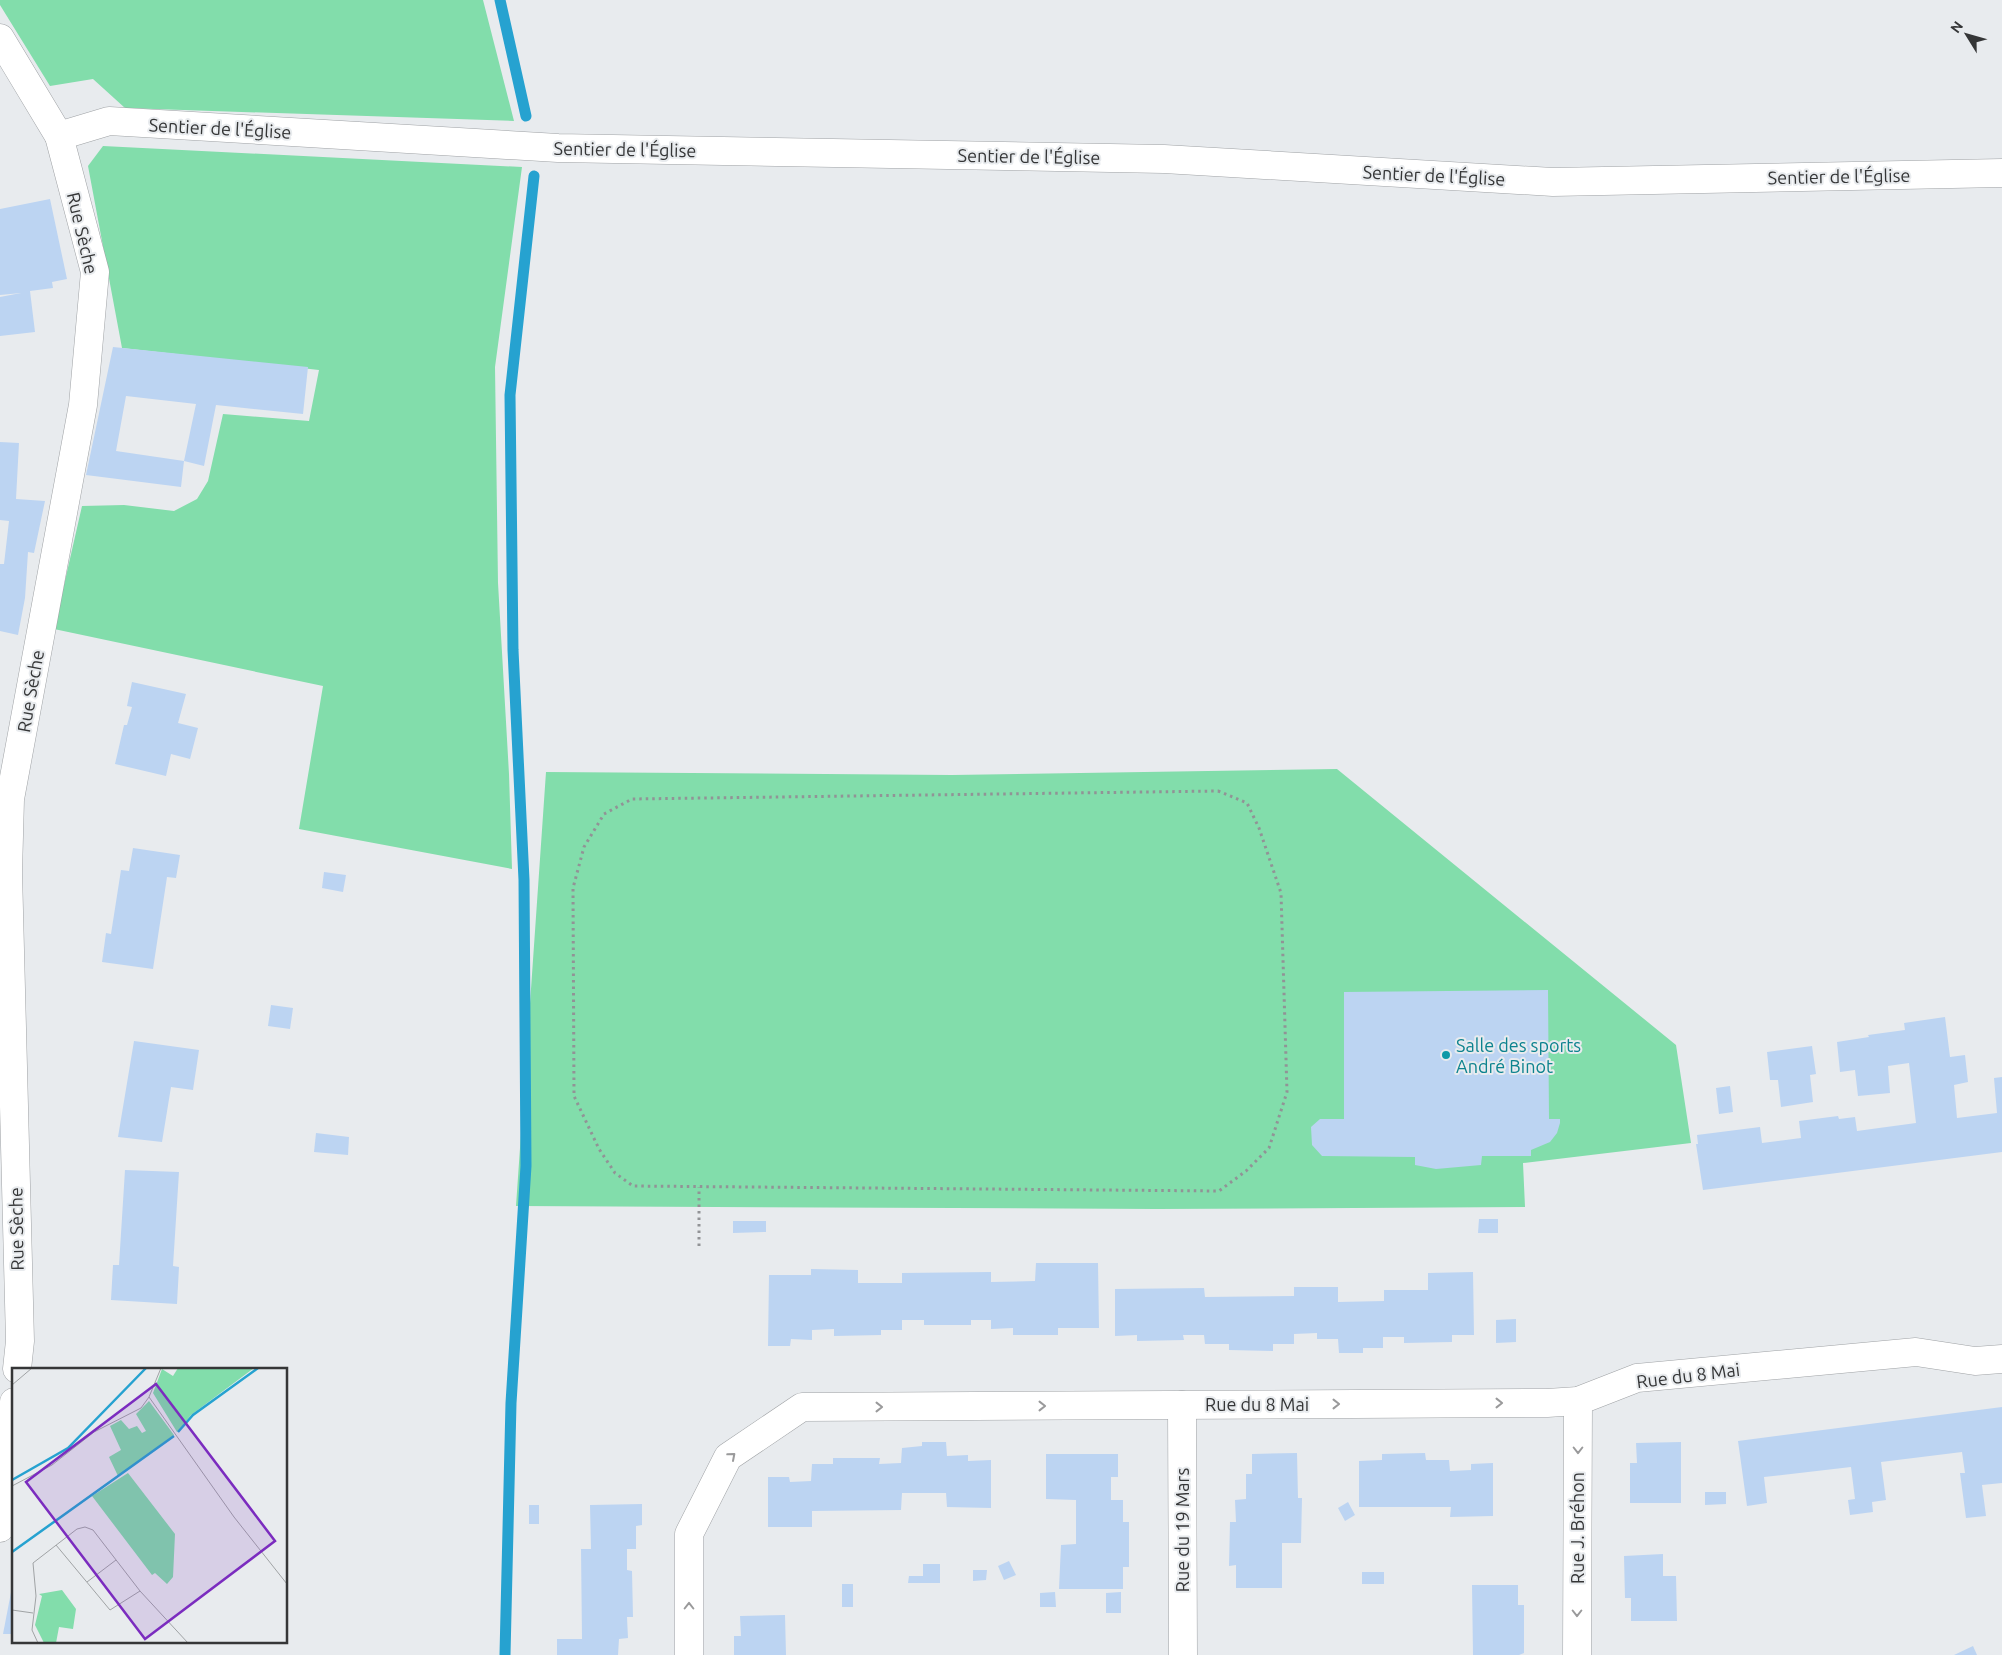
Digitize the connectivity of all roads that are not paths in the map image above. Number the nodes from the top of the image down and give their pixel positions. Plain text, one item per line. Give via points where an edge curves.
1 (0, 38) edge
2 (59, 136) junction
3 (2002, 173) edge
4 (2002, 1359) edge
5 (17, 1368) edge
6 (1578, 1401) junction
7 (1182, 1405) junction
8 (12, 1422) edge
9 (0, 1528) edge
10 (689, 1655) edge
11 (1183, 1655) edge
12 (1576, 1655) edge

1 - 2 street, Rue Sèche
2 - 3 street, Sentier de l'Église via 109,121 558,148 1164,159 1553,182
2 - 5 street, Rue Sèche via 95,272 83,405 10,799 8,882 20,1341
4 - 6 street, Rue du 8 Mai via 1975,1362 1916,1352 1637,1378
7 -> 6 street, Rue du 8 Mai
6 -> 12 street, Rue J. Bréhon
10 -> 7 street, Rue du 8 Mai via 688,1534 728,1457 802,1408
7 - 11 street, Rue du 19 Mars
8 - 9 street

